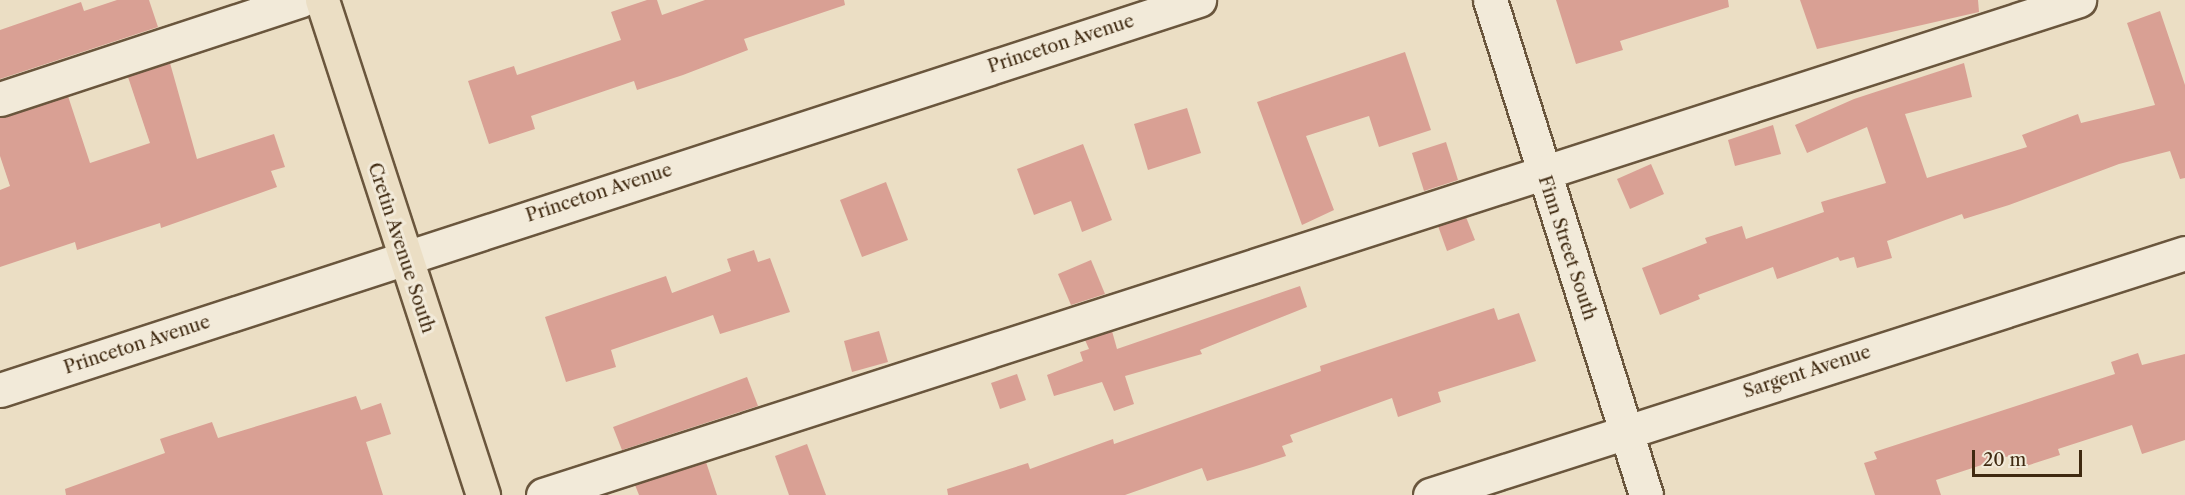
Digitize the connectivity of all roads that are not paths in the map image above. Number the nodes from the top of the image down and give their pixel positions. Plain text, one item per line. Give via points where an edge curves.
1 (301, 0) edge
2 (322, 0) edge
3 (1199, 0) edge
4 (1490, 0) edge
5 (2079, 0) edge
6 (0, 99) edge
7 (1543, 175) junction
8 (2185, 253) edge
9 (404, 256) junction
10 (0, 390) edge
11 (1626, 430) junction
12 (483, 495) edge
13 (543, 495) edge
14 (1430, 495) edge
15 (1646, 495) edge

1 - 6 street
2 - 9 main road, Cretin Avenue South
3 - 9 street, Princeton Avenue
4 - 7 street, Finn Street South
5 - 7 street
7 - 11 street, Finn Street South
7 - 13 street
8 - 11 street, Sargent Avenue
9 - 10 street, Princeton Avenue
9 - 12 main road, Cretin Avenue South
11 - 14 street, Sargent Avenue
11 - 15 street, Finn Street South

